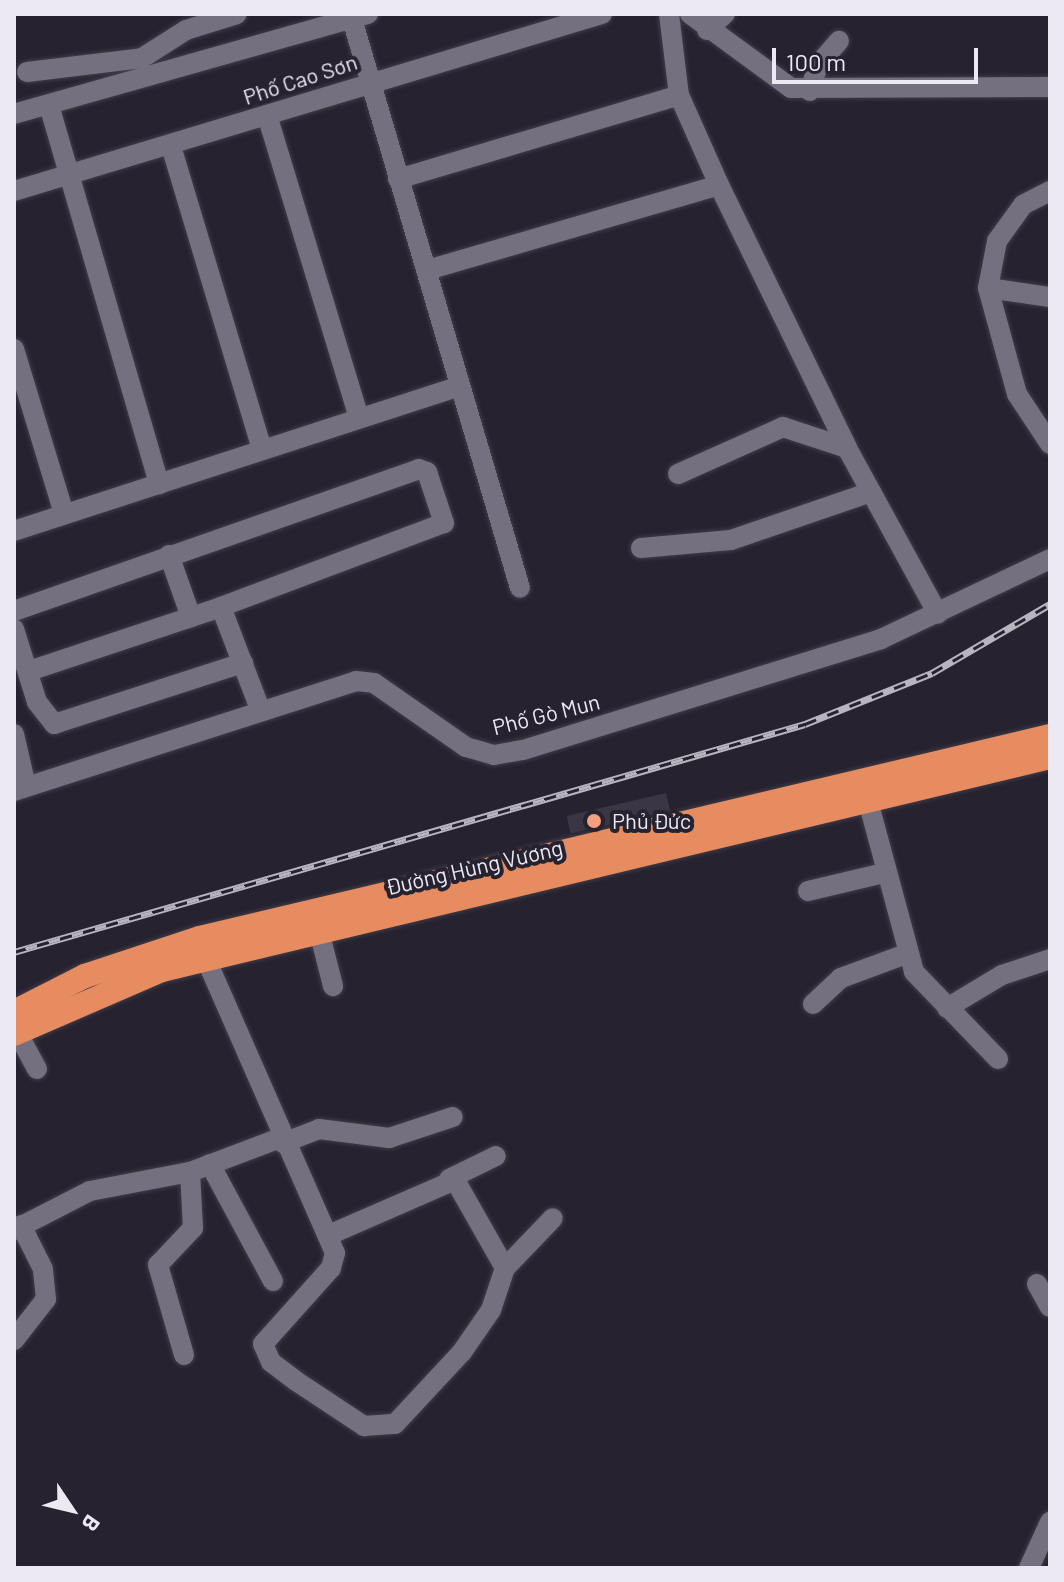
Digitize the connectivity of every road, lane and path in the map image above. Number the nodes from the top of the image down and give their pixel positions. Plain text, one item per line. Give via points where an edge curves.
1 (237, 14) edge
2 (602, 14) edge
3 (669, 14) edge
4 (690, 14) edge
5 (725, 14) edge
6 (360, 16) edge
7 (564, 20) edge
8 (707, 30) junction
9 (839, 41) dead end
10 (27, 72) dead end
11 (369, 82) junction
12 (1050, 87) edge
13 (810, 91) junction
14 (679, 95) junction
15 (49, 105) junction
16 (14, 114) edge
17 (267, 115) junction
18 (171, 146) junction
19 (66, 175) junction
20 (398, 179) junction
21 (719, 185) junction
22 (14, 191) edge
23 (1050, 191) edge
24 (427, 270) junction
25 (988, 288) junction
26 (1050, 297) edge
27 (14, 349) edge
28 (459, 386) junction
29 (359, 417) junction
30 (1049, 440) edge
31 (847, 448) junction
32 (262, 450) junction
33 (678, 474) dead end
34 (159, 484) junction
35 (871, 492) junction
36 (64, 514) junction
37 (14, 531) edge
38 (641, 548) dead end
39 (169, 555) junction
40 (1050, 559) edge
41 (520, 588) dead end
42 (221, 607) junction
43 (14, 611) edge
44 (938, 614) junction
45 (191, 617) junction
46 (14, 629) edge
47 (243, 663) junction
48 (29, 671) junction
49 (260, 709) junction
50 (14, 734) edge
51 (1050, 736) edge
52 (1050, 757) edge
53 (20, 789) edge
54 (868, 801) junction
55 (884, 873) junction
56 (808, 891) dead end
57 (319, 931) junction
58 (906, 954) junction
59 (206, 959) junction
60 (1050, 959) edge
61 (333, 986) dead end
62 (813, 1004) dead end
63 (947, 1008) junction
64 (15, 1026) edge
65 (998, 1059) dead end
66 (37, 1069) dead end
67 (453, 1117) dead end
68 (281, 1140) junction
69 (496, 1156) dead end
70 (210, 1164) junction
71 (190, 1172) junction
72 (449, 1179) junction
73 (553, 1218) dead end
74 (18, 1227) edge
75 (331, 1234) junction
76 (505, 1268) junction
77 (273, 1281) dead end
78 (1037, 1284) dead end
79 (1050, 1307) edge
80 (14, 1340) edge
81 (184, 1355) dead end
82 (1049, 1528) edge
83 (1029, 1568) edge

1 - 10 street via 186,30 142,58
2 - 7 street, Phố Cao Sơn
3 - 14 street
4 - 8 street
5 - 8 street
6 - 11 street
6 - 15 street
7 - 11 street, Phố Cao Sơn
8 - 13 street via 766,76
9 - 13 street via 818,65
11 - 17 street, Phố Cao Sơn
11 - 20 street
12 - 13 street
14 - 20 street
14 - 21 street
15 - 16 street
15 - 19 street
17 - 18 street, Phố Cao Sơn
17 - 29 street
18 - 19 street, Phố Cao Sơn
18 - 32 street
19 - 22 street, Phố Cao Sơn
19 - 34 street
20 - 24 street
21 - 24 street
21 - 31 street
23 - 25 street via 1023,205 997,241
24 - 28 street
25 - 26 street
25 - 30 street via 999,347
27 - 36 street
28 - 29 street
28 - 41 street
29 - 32 street
31 - 33 street via 783,427
31 - 35 street
32 - 34 street
34 - 36 street
35 - 38 street via 731,540
35 - 44 street
36 - 37 street
39 - 42 street via 419,469 432,477 444,523
39 - 43 street
39 - 45 street
40 - 44 street, Phố Gò Mun
42 - 45 street
42 - 47 street
44 - 49 street, Phố Gò Mun via 881,639 494,755 466,747 366,681
45 - 48 street
46 - 48 street
47 - 48 street via 54,724
47 - 49 street
49 - 53 street, Phố Gò Mun
50 - 53 street
51 - 64 highway, Đường Hùng Vương via 200,938 85,976
52 - 54 highway, Đường Hùng Vương
54 - 55 street
54 - 57 highway, Đường Hùng Vương
55 - 56 street
55 - 58 street
57 - 59 highway, Đường Hùng Vương
57 - 61 street
58 - 62 street via 841,978
58 - 63 street via 920,983
59 - 64 highway, Đường Hùng Vương via 95,993
59 - 68 street
60 - 63 street via 1002,975
63 - 65 street
64 - 66 street
67 - 68 street via 389,1138 319,1129
68 - 70 street
68 - 75 street
69 - 72 street
70 - 71 street
70 - 77 street
71 - 74 street via 90,1191
71 - 81 street via 193,1228 158,1265
72 - 75 street
72 - 76 street via 459,1184
73 - 76 street
74 - 80 street via 43,1269 46,1299
75 - 76 street via 331,1268 268,1336 263,1353 333,1406 377,1429 410,1414 462,1352 491,1310
78 - 79 street
82 - 83 street

